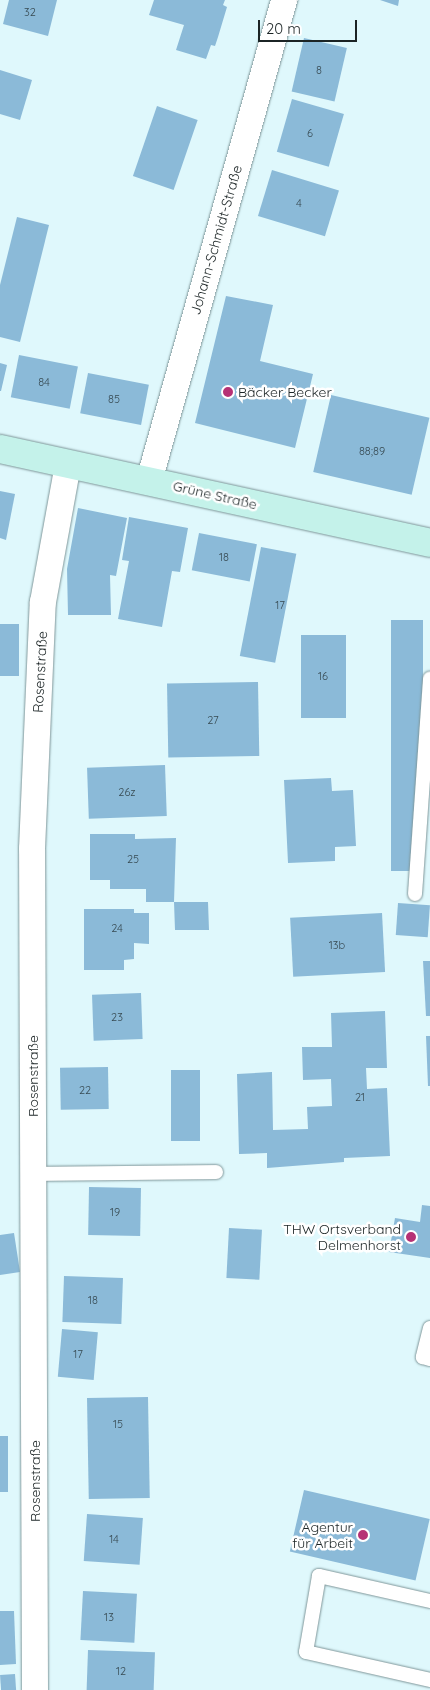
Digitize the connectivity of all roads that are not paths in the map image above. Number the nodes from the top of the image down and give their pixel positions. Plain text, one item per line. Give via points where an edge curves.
1 (284, 0) edge
2 (0, 449) edge
3 (68, 465) junction
4 (149, 481) junction
5 (430, 543) edge
6 (430, 679) edge
7 (414, 894) dead end
8 (216, 1172) dead end
9 (34, 1174) junction
10 (430, 1328) edge
11 (430, 1359) edge
12 (430, 1601) edge
13 (430, 1680) edge
14 (35, 1690) edge

1 - 4 street, Johann-Schmidt-Straße
2 - 3 main road, Grüne Straße
3 - 4 main road, Grüne Straße
3 - 9 street, Rosenstraße via 42,621 32,849
4 - 5 main road, Grüne Straße
6 - 7 lane
8 - 9 lane
9 - 14 street, Rosenstraße
10 - 11 lane via 423,1357
12 - 13 lane via 319,1576 306,1652

